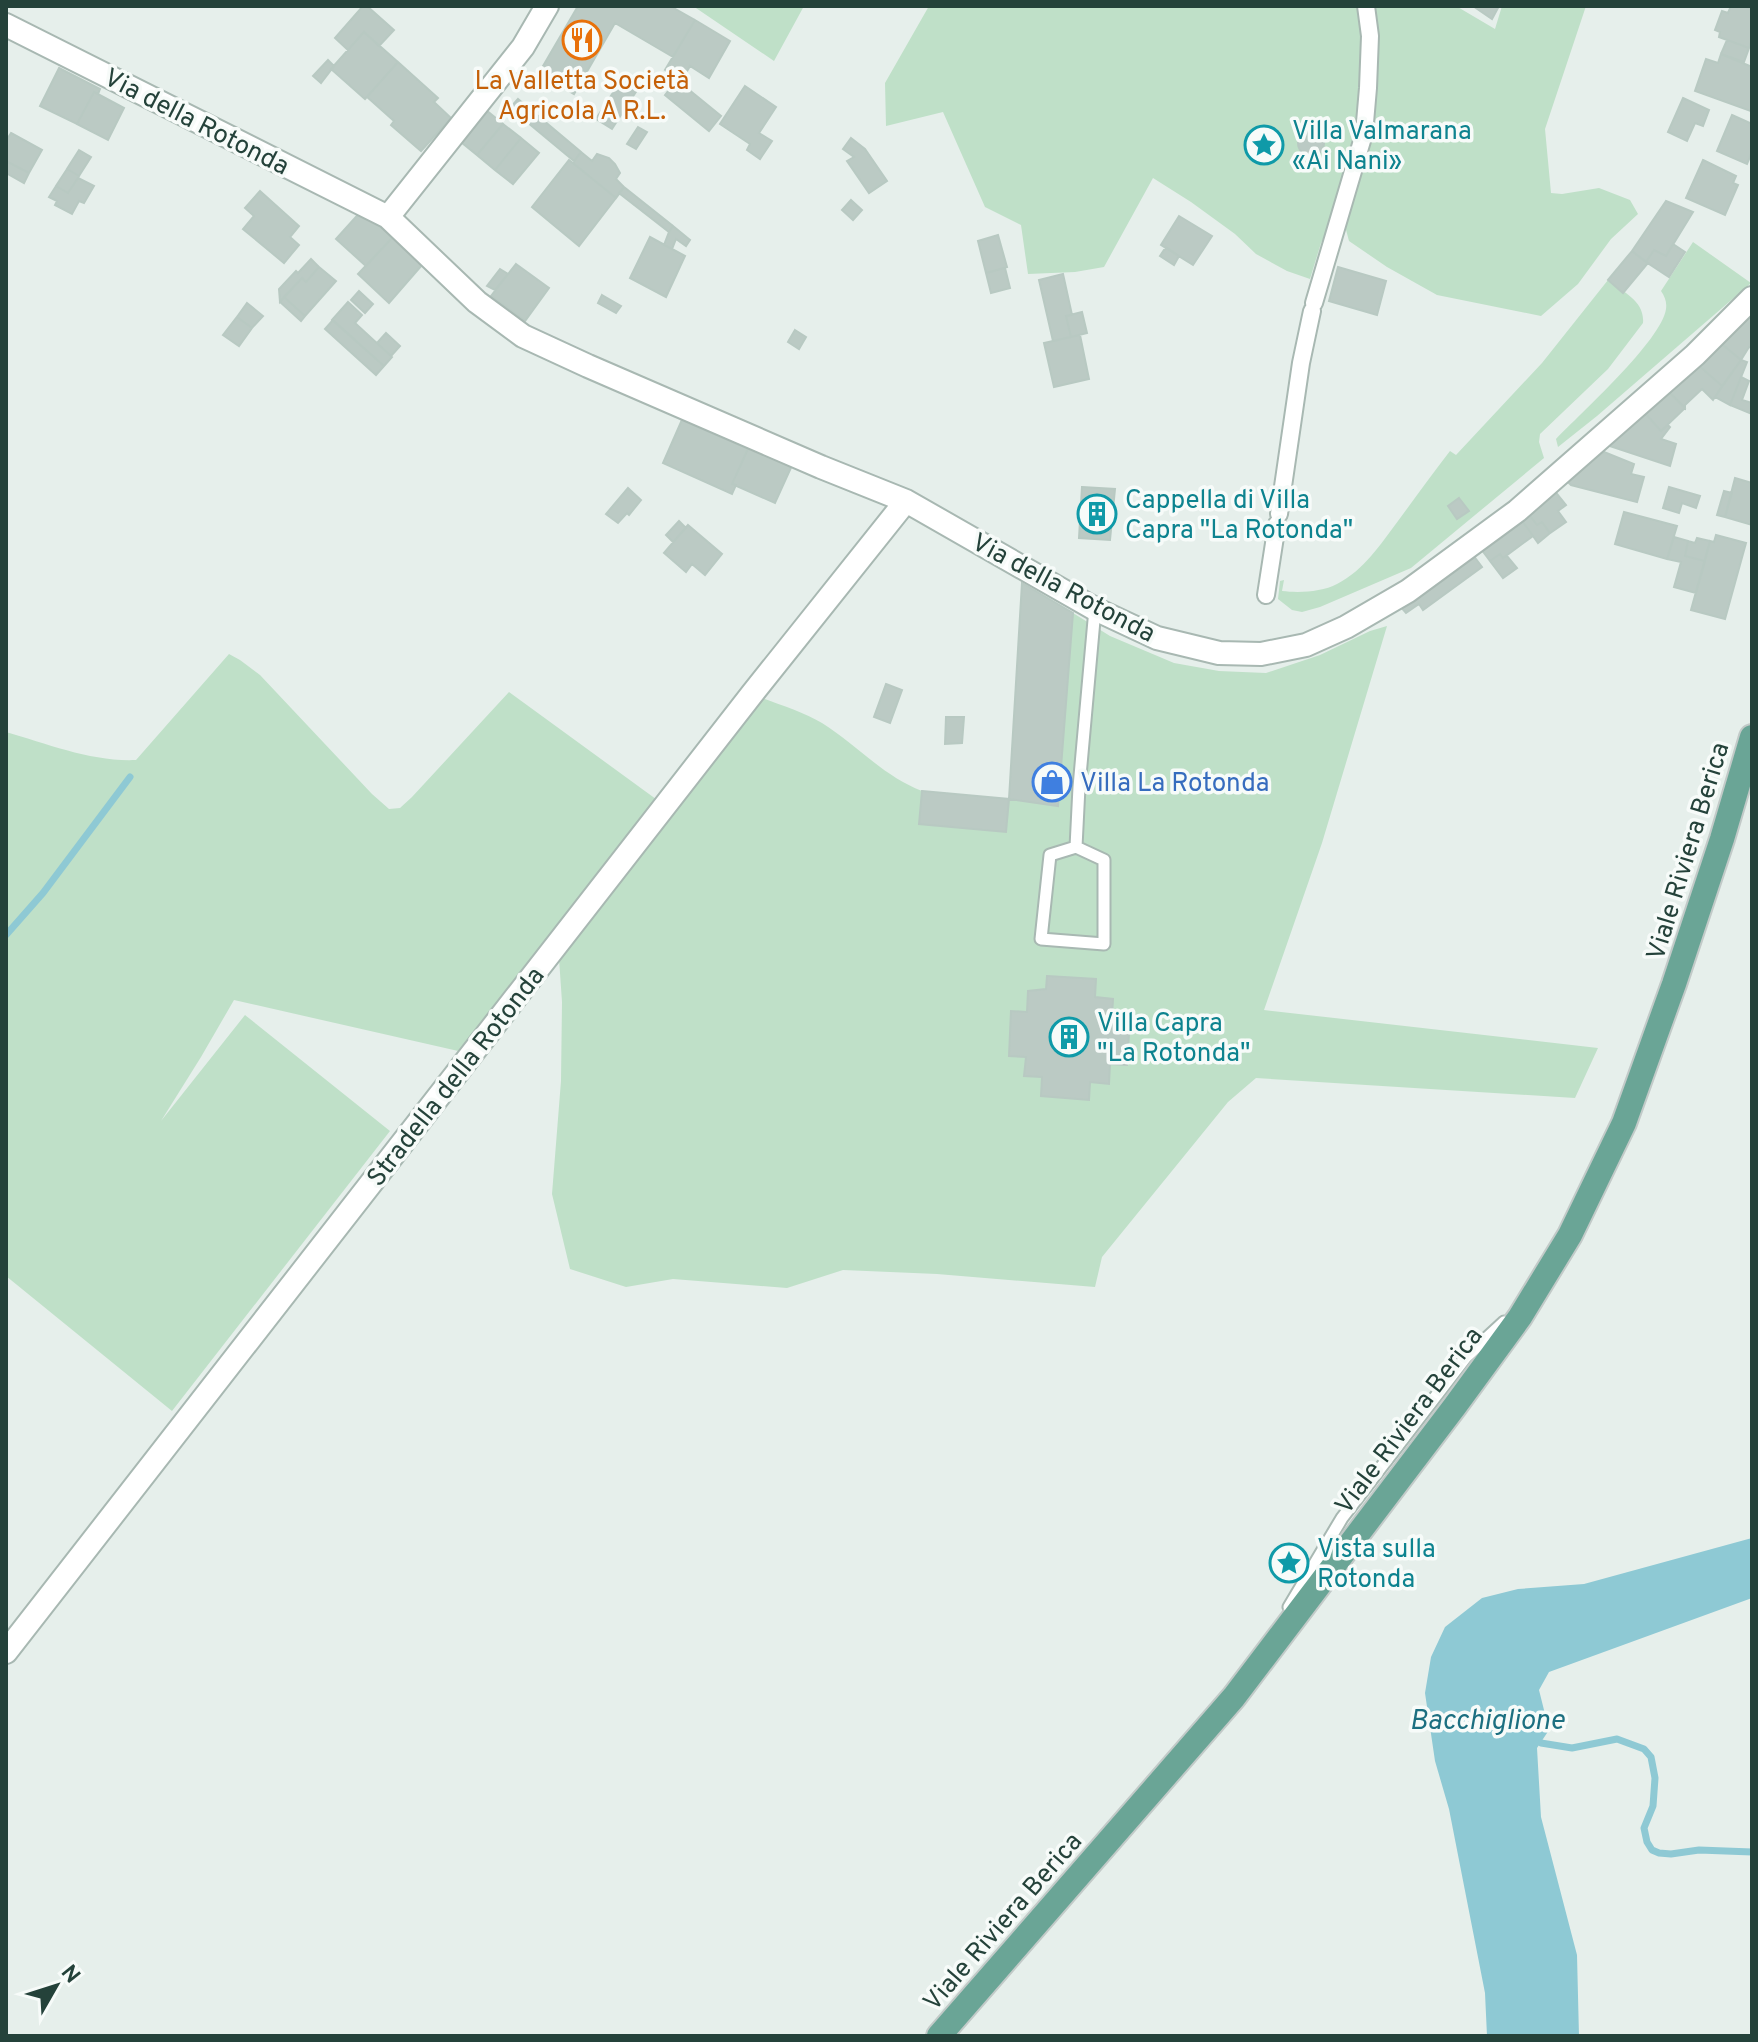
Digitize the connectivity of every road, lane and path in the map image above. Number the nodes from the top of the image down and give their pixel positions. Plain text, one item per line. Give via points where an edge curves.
1 (547, 6) edge
2 (1366, 6) edge
3 (6, 25) edge
4 (388, 217) junction
5 (1752, 298) edge
6 (906, 501) junction
7 (1266, 595) dead end
8 (1095, 609) junction
9 (1752, 737) edge
10 (1076, 847) junction
11 (6, 1652) edge
12 (939, 2036) edge

1 - 4 street via 523,47
2 - 7 street via 1370,36 1364,134 1301,363
3 - 4 street, Via della Rotonda
4 - 6 street, Via della Rotonda via 477,302 523,336 617,379 866,475
5 - 8 street, Via della Rotonda via 1517,511 1408,591 1346,627 1306,645 1261,654 1219,653 1157,638
6 - 8 street, Via della Rotonda
6 - 11 street, Stradella della Rotonda
8 - 10 lane
9 - 12 main road, Viale Riviera Berica via 1624,1123 1570,1235 1520,1317 1234,1697
10 - 10 lane via 1050,855 1041,939 1104,944 1104,860

